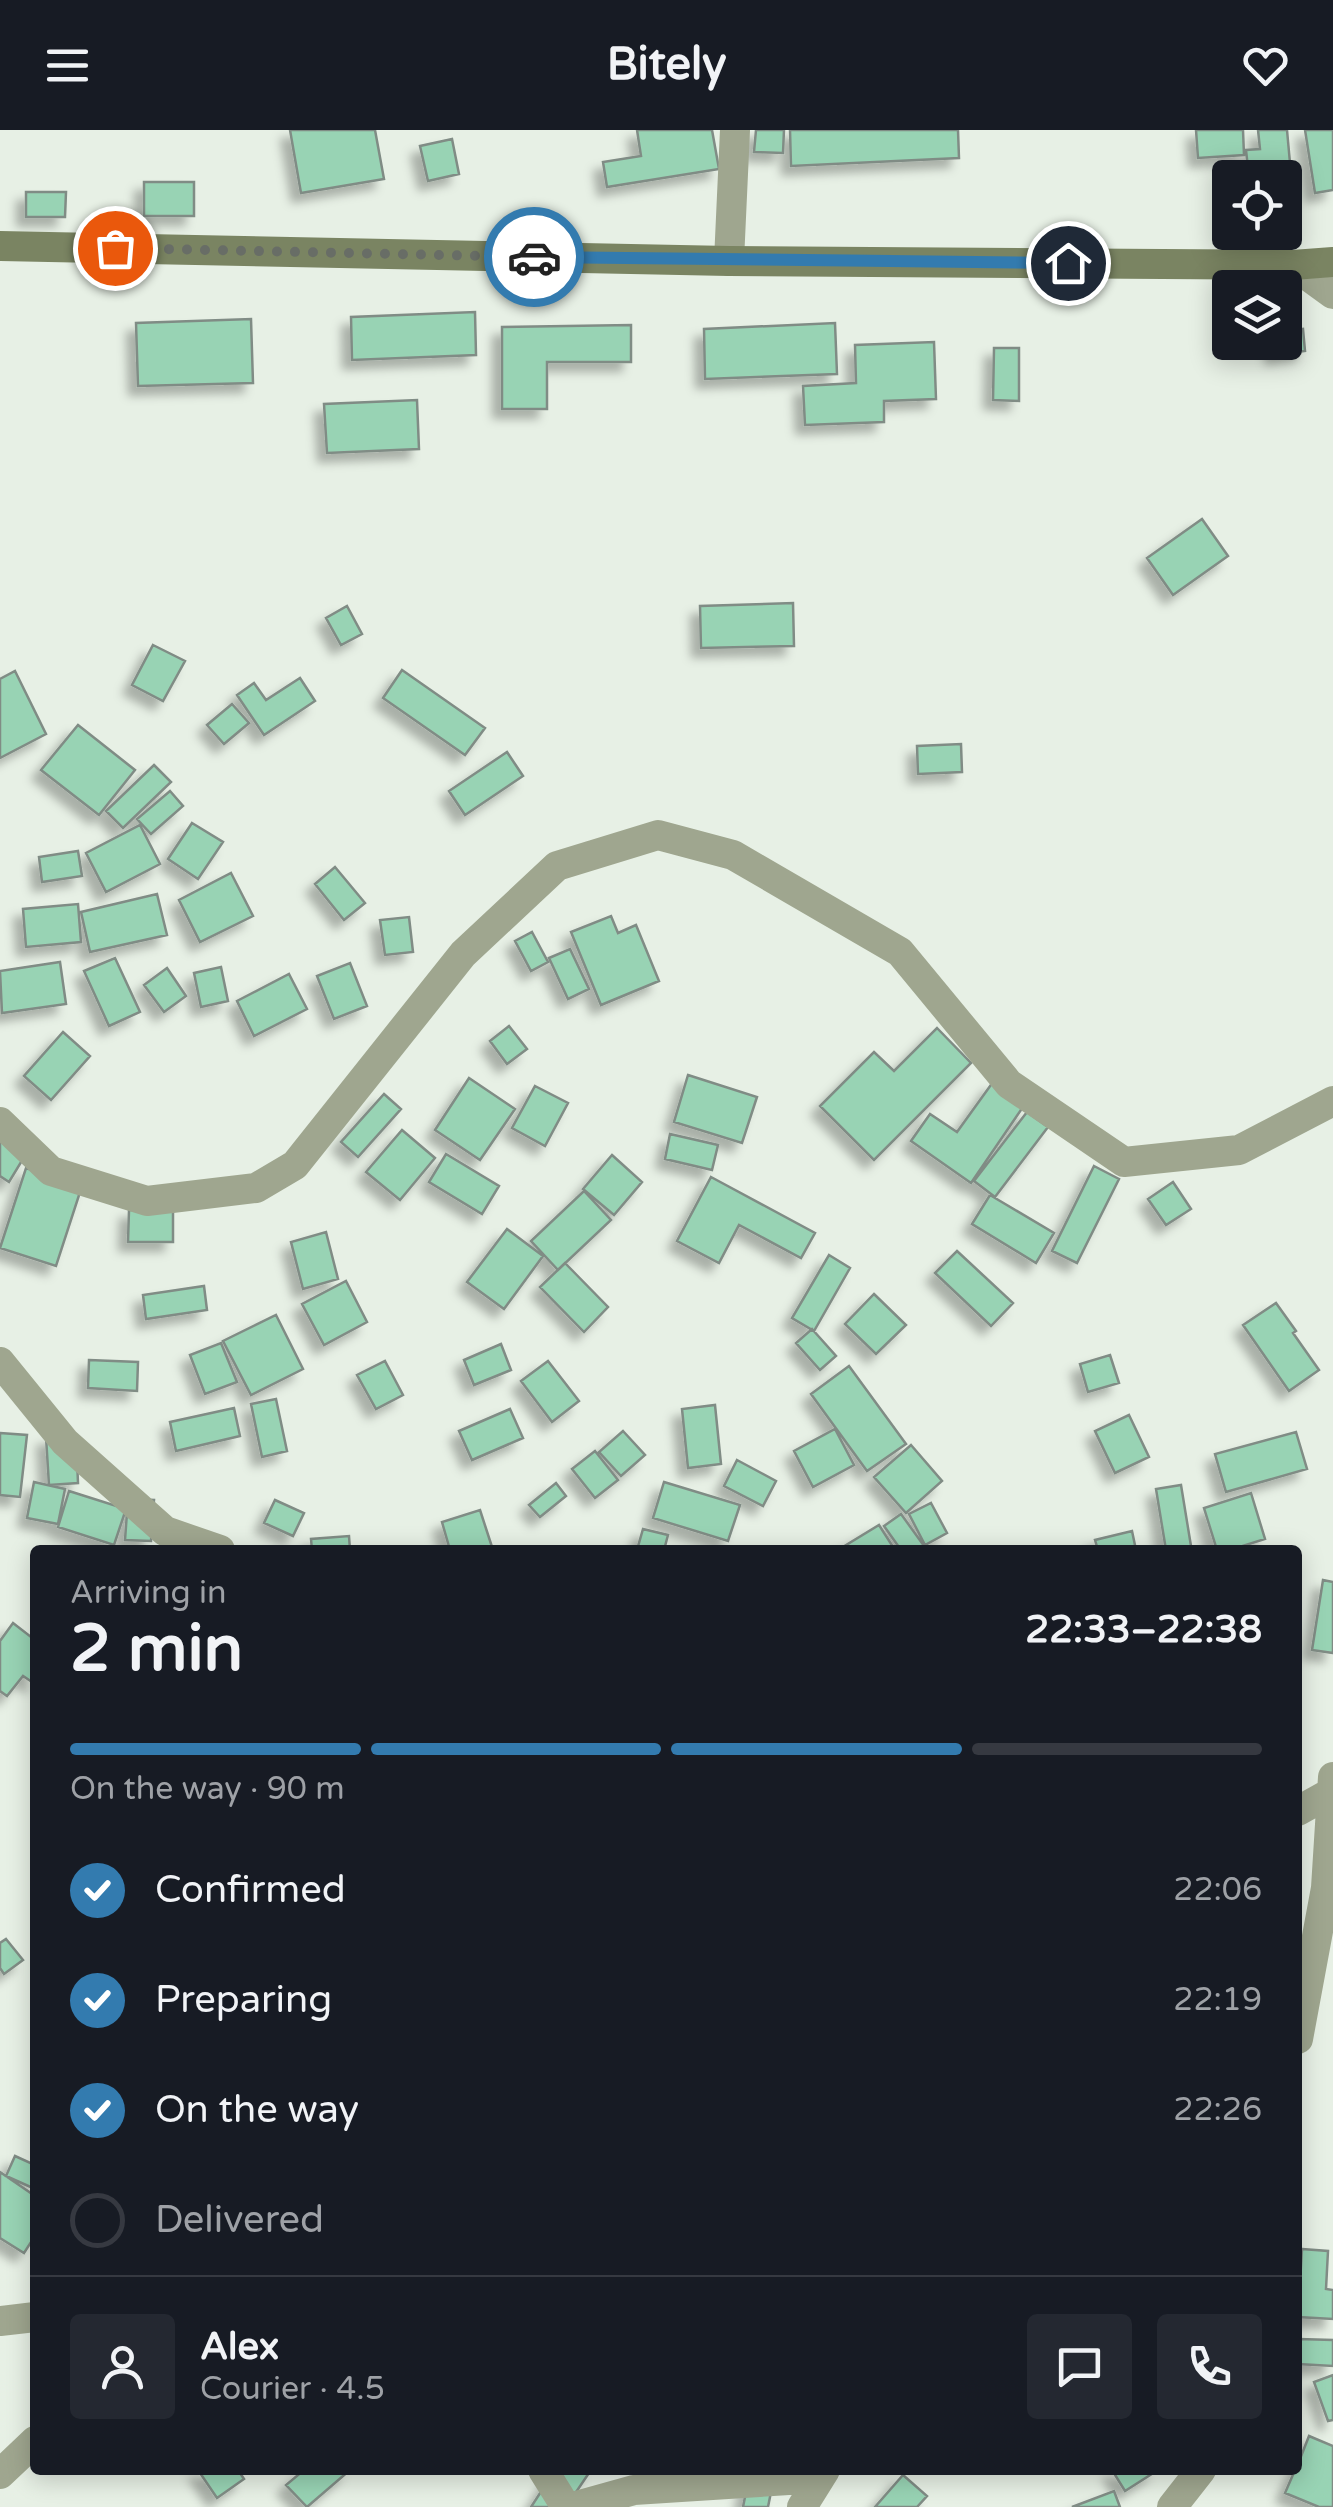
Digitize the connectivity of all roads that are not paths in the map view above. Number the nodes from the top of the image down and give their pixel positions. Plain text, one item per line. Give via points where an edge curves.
1 (734, 130) edge
2 (0, 246) edge
3 (730, 261) junction
4 (1333, 262) edge
5 (1293, 265) junction
6 (1333, 294) edge
7 (1333, 1101) edge
8 (0, 1122) edge
9 (0, 1362) edge
10 (206, 1545) edge
11 (1333, 1777) edge
12 (1332, 1792) edge
13 (1302, 1809) edge
14 (1302, 2017) edge
15 (30, 2318) edge
16 (0, 2322) edge
17 (30, 2446) edge
18 (0, 2474) edge
19 (547, 2475) edge
20 (811, 2475) edge
21 (822, 2475) edge
22 (1197, 2475) edge
23 (570, 2507) edge
24 (802, 2507) edge
25 (1172, 2507) edge

1 - 3 street
2 - 3 main road
3 - 5 main road
4 - 5 main road
5 - 6 street
7 - 8 street via 1239,1150 1124,1162 1009,1084 900,952 733,855 658,835 557,866 463,954 295,1165 256,1188 147,1201 51,1171
9 - 10 street via 65,1442 165,1531
11 - 12 street
12 - 13 street
12 - 14 street via 1326,1888
15 - 16 street
17 - 18 street
19 - 23 street
20 - 23 street via 634,2490
21 - 24 street
22 - 25 street

